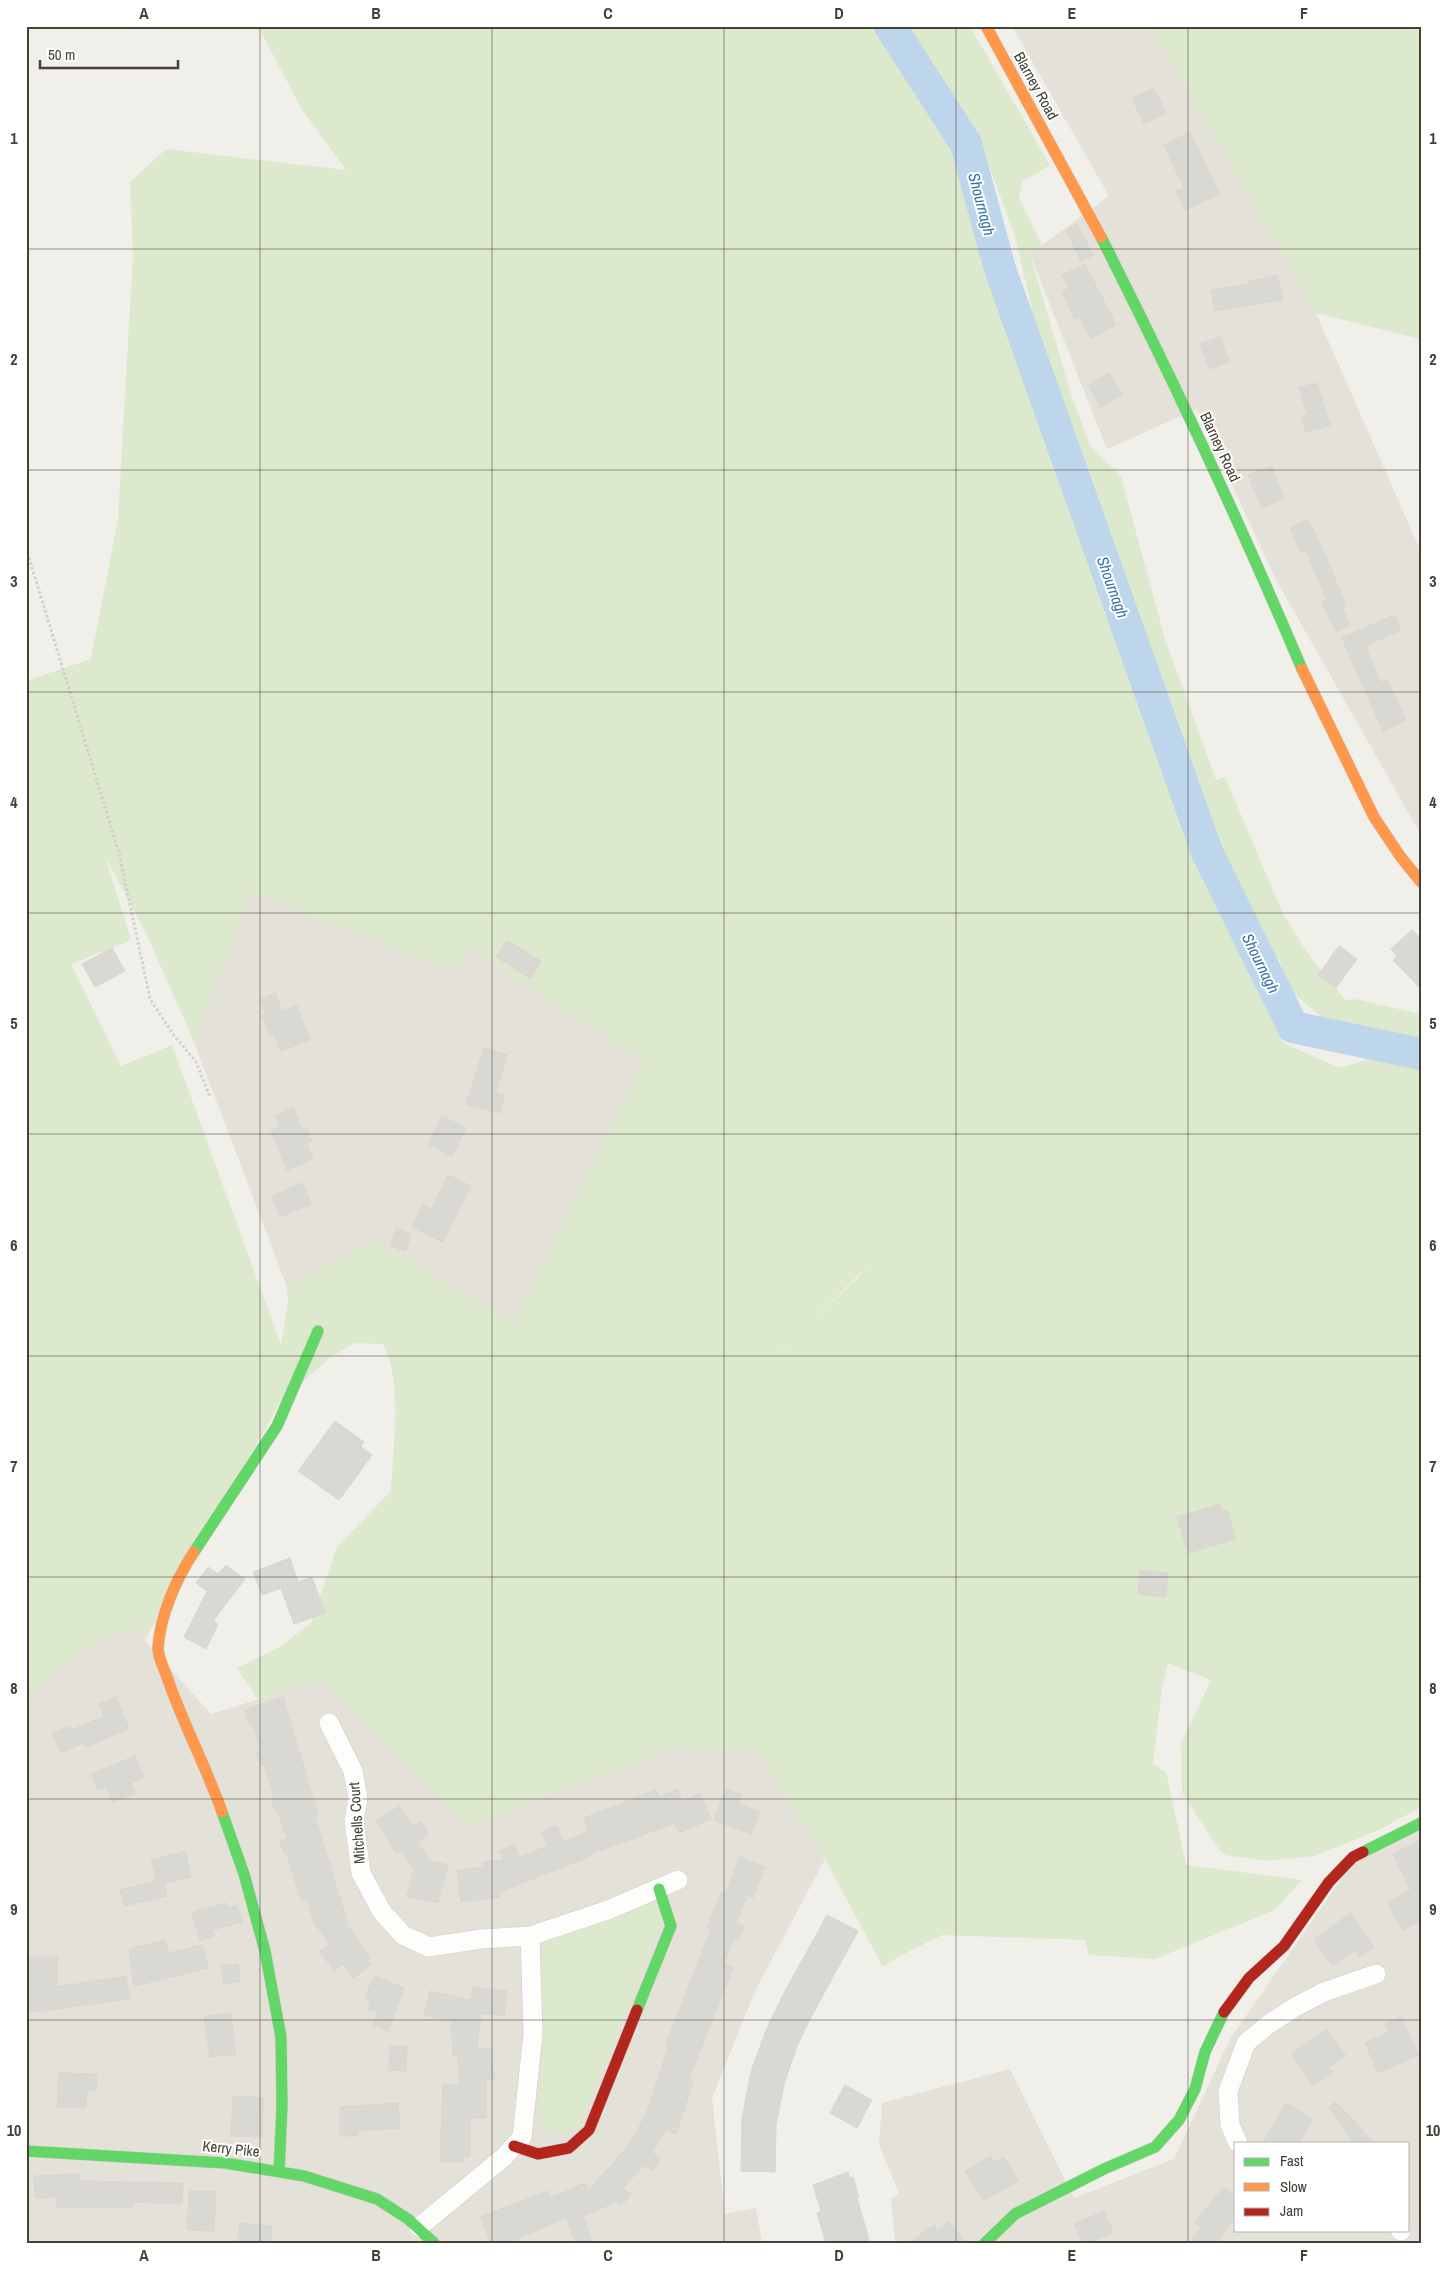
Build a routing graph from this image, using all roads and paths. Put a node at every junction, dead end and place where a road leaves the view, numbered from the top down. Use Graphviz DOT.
graph roads {
  1 [pos="986,26"];
  2 [pos="26,548"];
  3 [pos="1421,882"];
  4 [pos="210,1097"];
  5 [pos="318,1331"];
  6 [pos="329,1723"];
  7 [pos="1421,1822"];
  8 [pos="678,1880"];
  9 [pos="659,1888"];
  10 [pos="530,1936"];
  11 [pos="1376,1974"];
  12 [pos="1195,2089"];
  13 [pos="1228,2090"];
  14 [pos="1238,2142"];
  15 [pos="514,2146"];
  16 [pos="26,2151"];
  17 [pos="279,2171"];
  18 [pos="419,2227"];
  19 [pos="434,2243"];
  20 [pos="985,2243"];
  1 -- 3 [label="street, Blarney Road"];
  2 -- 4 [label="path"];
  5 -- 17 [label="street"];
  6 -- 10 [label="street, Mitchells Court"];
  7 -- 12 [label="street"];
  8 -- 9 [label="street, Mitchells Court"];
  9 -- 10 [label="street, Mitchells Court"];
  9 -- 15 [label="street"];
  10 -- 15 [label="street"];
  11 -- 13 [label="street"];
  12 -- 13 [label="street"];
  12 -- 20 [label="street"];
  13 -- 14 [label="street"];
  15 -- 18 [label="street"];
  16 -- 17 [label="street, Kerry Pike"];
  17 -- 18 [label="street, Kerry Pike"];
  18 -- 19 [label="street, Kerry Pike"];
}
